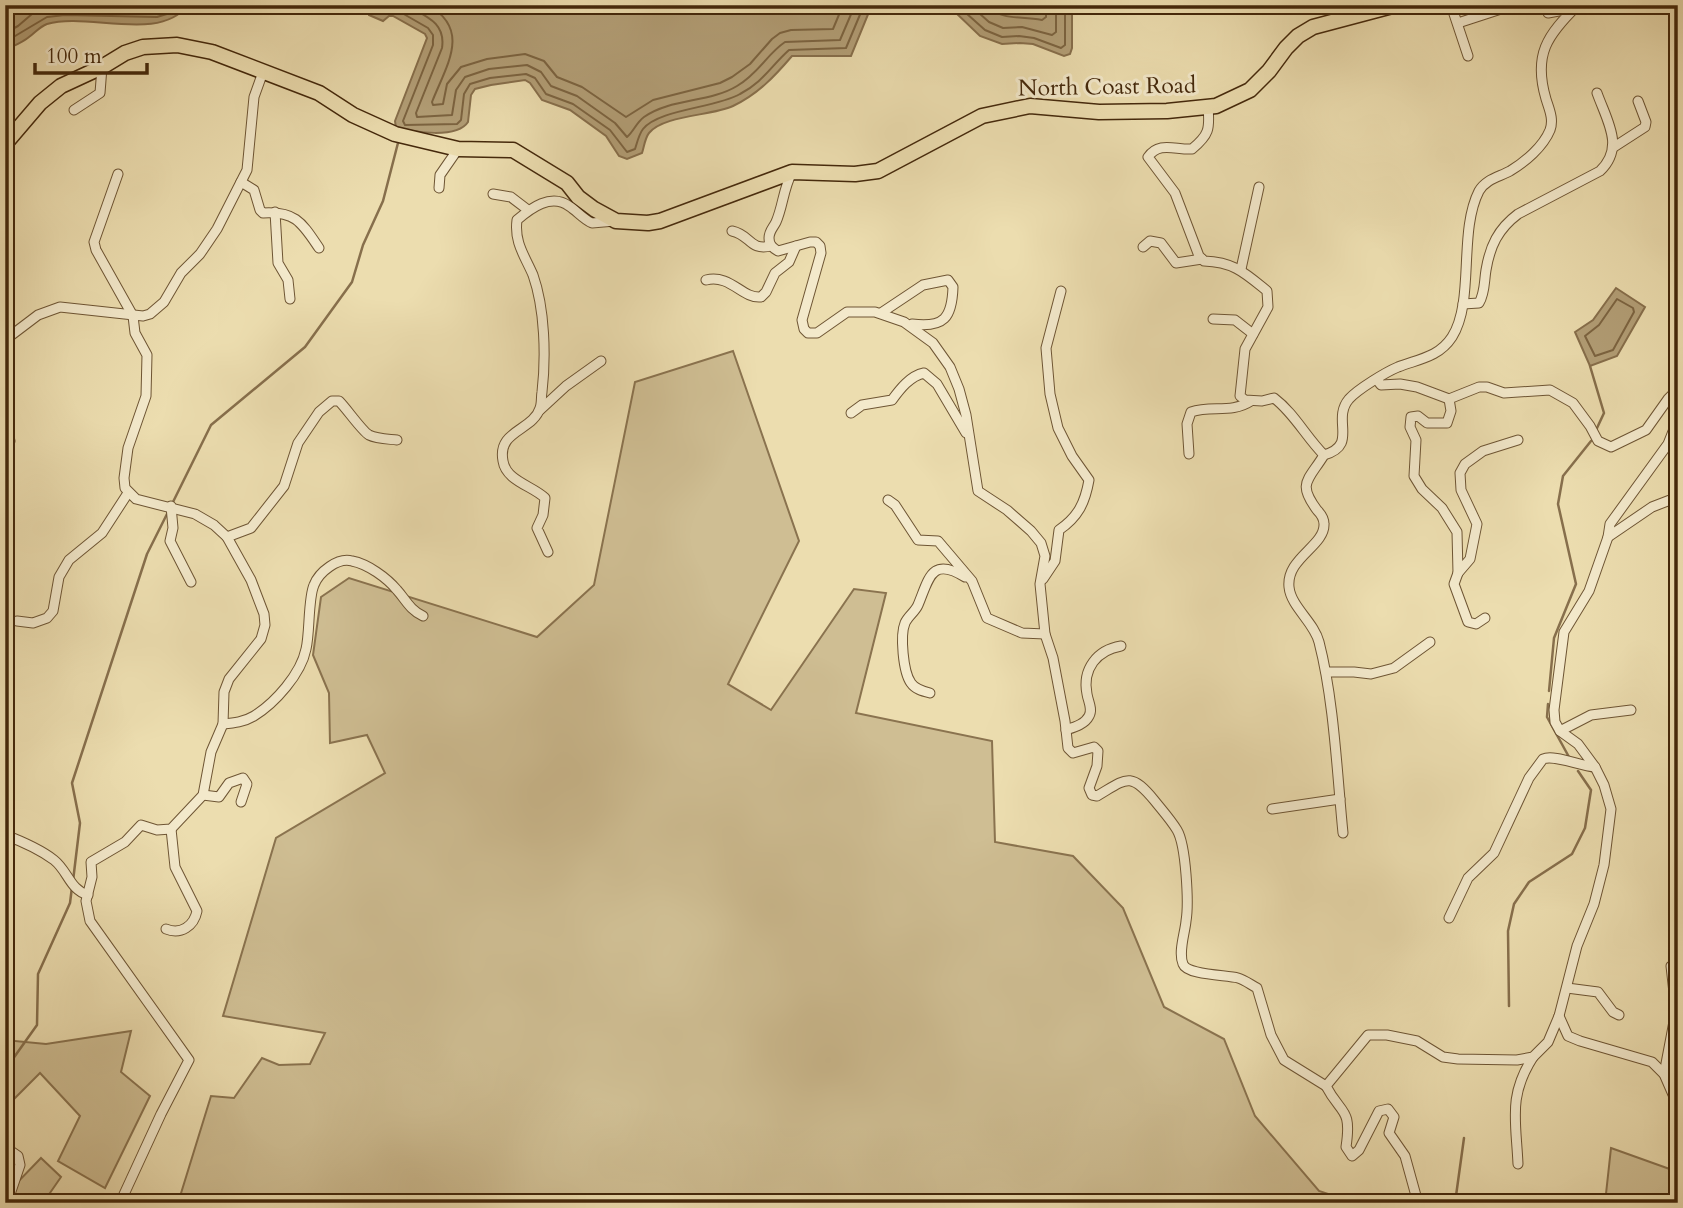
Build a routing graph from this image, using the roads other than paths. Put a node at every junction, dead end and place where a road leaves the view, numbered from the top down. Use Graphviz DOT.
graph roads {
  1 [pos="1396,5"];
  2 [pos="1451,5"];
  3 [pos="1504,5"];
  4 [pos="1577,6"];
  5 [pos="1548,13"];
  6 [pos="1458,23"];
  7 [pos="1468,56"];
  8 [pos="102,67"];
  9 [pos="263,72"];
  10 [pos="1597,93"];
  11 [pos="1638,100"];
  12 [pos="1208,107"];
  13 [pos="74,110"];
  14 [pos="5,144"];
  15 [pos="1614,147"];
  16 [pos="458,149"];
  17 [pos="792,173"];
  18 [pos="118,174"];
  19 [pos="241,182"];
  20 [pos="439,187"];
  21 [pos="1259,187"];
  22 [pos="494,194"];
  23 [pos="528,210"];
  24 [pos="275,212"];
  25 [pos="617,221"];
  26 [pos="732,231"];
  27 [pos="771,246"];
  28 [pos="796,246"];
  29 [pos="1143,247"];
  30 [pos="319,248"];
  31 [pos="1202,259"];
  32 [pos="1241,270"];
  33 [pos="706,280"];
  34 [pos="1061,291"];
  35 [pos="290,299"];
  36 [pos="1463,304"];
  37 [pos="881,313"];
  38 [pos="133,316"];
  39 [pos="1213,319"];
  40 [pos="907,324"];
  41 [pos="1253,334"];
  42 [pos="5,340"];
  43 [pos="601,361"];
  44 [pos="1377,380"];
  45 [pos="1678,389"];
  46 [pos="1449,400"];
  47 [pos="1251,401"];
  48 [pos="540,410"];
  49 [pos="851,413"];
  50 [pos="1678,419"];
  51 [pos="5,421"];
  52 [pos="969,437"];
  53 [pos="397,440"];
  54 [pos="1518,440"];
  55 [pos="5,451"];
  56 [pos="1189,454"];
  57 [pos="1324,455"];
  58 [pos="128,493"];
  59 [pos="1677,496"];
  60 [pos="887,500"];
  61 [pos="170,506"];
  62 [pos="227,537"];
  63 [pos="1608,537"];
  64 [pos="548,552"];
  65 [pos="1458,573"];
  66 [pos="972,581"];
  67 [pos="191,582"];
  68 [pos="1040,584"];
  69 [pos="423,616"];
  70 [pos="1485,618"];
  71 [pos="17,621"];
  72 [pos="1045,634"];
  73 [pos="1430,642"];
  74 [pos="1121,646"];
  75 [pos="1326,672"];
  76 [pos="930,693"];
  77 [pos="1631,710"];
  78 [pos="223,724"];
  79 [pos="1066,730"];
  80 [pos="1560,731"];
  81 [pos="1595,767"];
  82 [pos="203,795"];
  83 [pos="1340,799"];
  84 [pos="241,802"];
  85 [pos="1272,809"];
  86 [pos="171,829"];
  87 [pos="1343,833"];
  88 [pos="5,835"];
  89 [pos="88,895"];
  90 [pos="1449,918"];
  91 [pos="166,929"];
  92 [pos="5,936"];
  93 [pos="5,953"];
  94 [pos="1671,966"];
  95 [pos="1567,988"];
  96 [pos="1559,1016"];
  97 [pos="1619,1016"];
  98 [pos="1534,1057"];
  99 [pos="1664,1074"];
  100 [pos="1326,1086"];
  101 [pos="1678,1106"];
  102 [pos="5,1147"];
  103 [pos="1518,1164"];
  104 [pos="7,1203"];
  105 [pos="120,1203"];
  106 [pos="1418,1203"];
  1 -- 12 [label="main road, North Coast Road"];
  2 -- 6 [label="street"];
  3 -- 6 [label="street"];
  4 -- 5 [label="street"];
  4 -- 36 [label="street"];
  6 -- 7 [label="street"];
  8 -- 9 [label="main road, North Coast Road"];
  8 -- 13 [label="street"];
  8 -- 14 [label="main road, North Coast Road"];
  9 -- 16 [label="main road, North Coast Road"];
  9 -- 19 [label="street"];
  10 -- 15 [label="street"];
  11 -- 15 [label="street"];
  12 -- 17 [label="main road, North Coast Road"];
  12 -- 31 [label="street"];
  15 -- 36 [label="street"];
  16 -- 20 [label="street"];
  16 -- 25 [label="main road, North Coast Road"];
  17 -- 25 [label="main road, North Coast Road"];
  17 -- 27 [label="street"];
  18 -- 38 [label="street"];
  19 -- 24 [label="street"];
  19 -- 38 [label="street"];
  21 -- 32 [label="street"];
  22 -- 23 [label="street"];
  23 -- 25 [label="street"];
  23 -- 48 [label="street"];
  24 -- 30 [label="street"];
  24 -- 35 [label="street"];
  26 -- 27 [label="street"];
  27 -- 28 [label="street"];
  28 -- 33 [label="street"];
  28 -- 37 [label="street"];
  29 -- 31 [label="street"];
  31 -- 32 [label="street"];
  32 -- 41 [label="street"];
  34 -- 68 [label="street"];
  36 -- 44 [label="street"];
  37 -- 40 [label="street"];
  37 -- 40 [label="street"];
  38 -- 42 [label="street"];
  38 -- 58 [label="street"];
  39 -- 41 [label="street"];
  40 -- 52 [label="street"];
  41 -- 47 [label="street"];
  43 -- 48 [label="street"];
  44 -- 46 [label="street"];
  44 -- 57 [label="street"];
  45 -- 46 [label="street"];
  46 -- 65 [label="street"];
  47 -- 56 [label="street"];
  47 -- 57 [label="street"];
  48 -- 64 [label="street"];
  49 -- 52 [label="street"];
  50 -- 63 [label="street"];
  51 -- 55 [label="street"];
  52 -- 68 [label="street"];
  53 -- 62 [label="street"];
  54 -- 65 [label="street"];
  57 -- 75 [label="street"];
  58 -- 61 [label="street"];
  58 -- 71 [label="street"];
  59 -- 63 [label="street"];
  60 -- 66 [label="street"];
  61 -- 62 [label="street"];
  61 -- 67 [label="street"];
  62 -- 78 [label="street"];
  63 -- 80 [label="street"];
  65 -- 70 [label="street"];
  66 -- 72 [label="street"];
  66 -- 76 [label="street"];
  68 -- 72 [label="street"];
  69 -- 78 [label="street"];
  72 -- 79 [label="street"];
  73 -- 75 [label="street"];
  74 -- 79 [label="street"];
  75 -- 83 [label="street"];
  77 -- 80 [label="street"];
  78 -- 82 [label="street"];
  79 -- 100 [label="street"];
  80 -- 81 [label="street"];
  81 -- 90 [label="street"];
  81 -- 95 [label="street"];
  82 -- 84 [label="street"];
  82 -- 86 [label="street"];
  83 -- 85 [label="street"];
  83 -- 87 [label="street"];
  86 -- 89 [label="street"];
  86 -- 91 [label="street"];
  88 -- 89 [label="street"];
  89 -- 105 [label="street"];
  92 -- 93 [label="street"];
  94 -- 99 [label="street"];
  95 -- 96 [label="street"];
  95 -- 97 [label="street"];
  96 -- 98 [label="street"];
  96 -- 99 [label="street"];
  98 -- 100 [label="street"];
  98 -- 103 [label="street"];
  99 -- 101 [label="street"];
  100 -- 106 [label="street"];
  102 -- 104 [label="street"];
}
